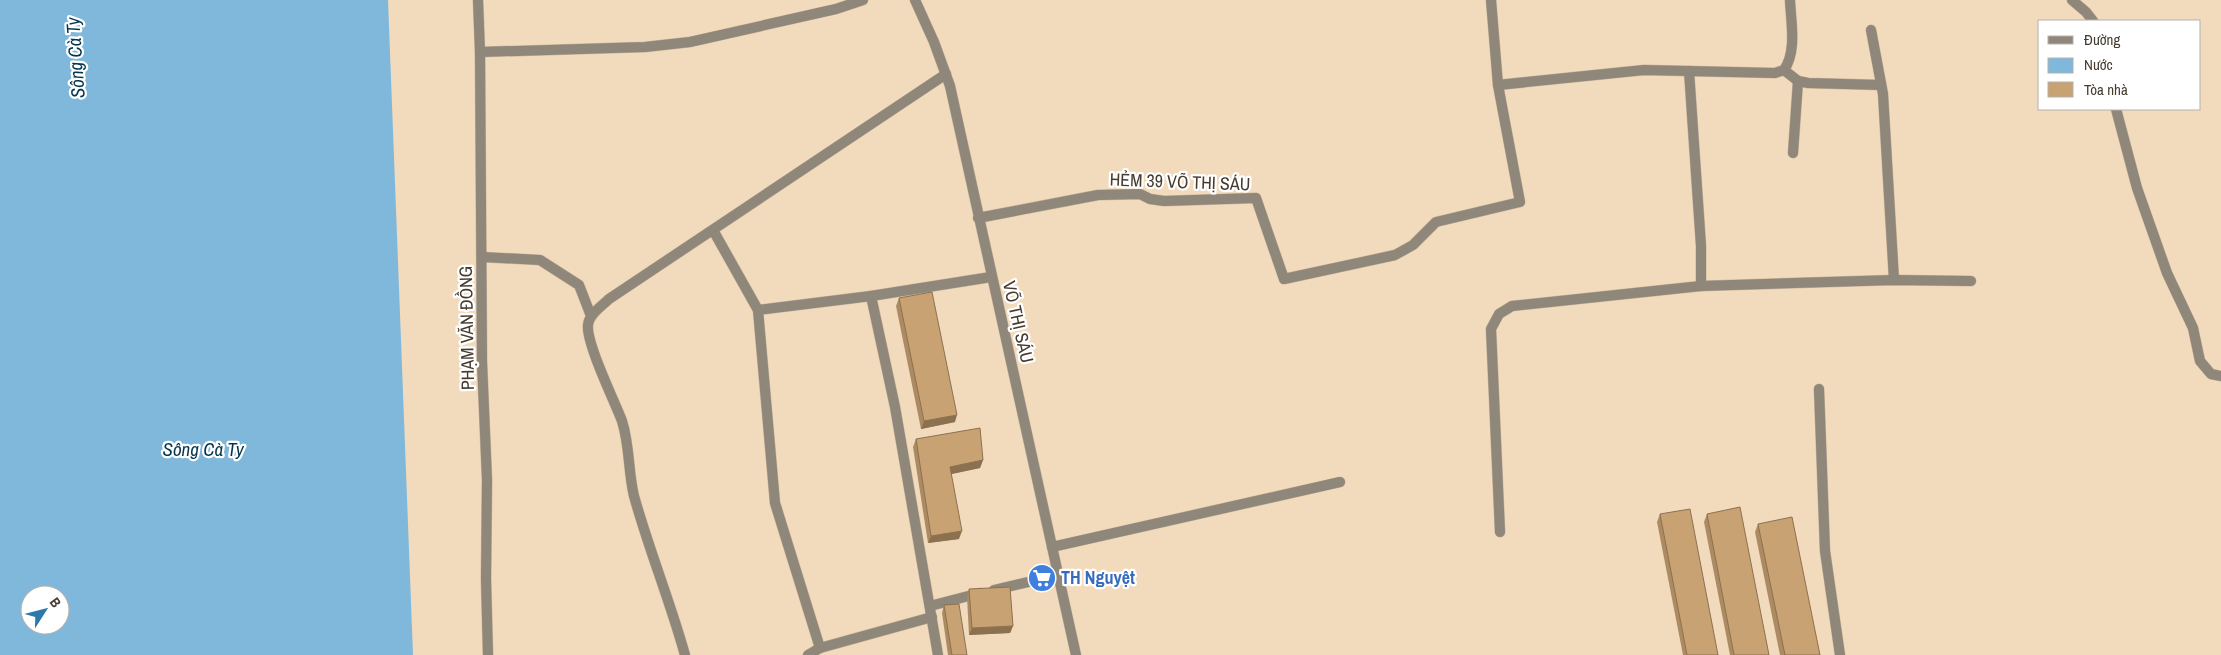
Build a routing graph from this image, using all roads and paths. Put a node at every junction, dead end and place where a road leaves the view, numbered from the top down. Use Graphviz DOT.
graph roads {
  1 [pos="478,0"];
  2 [pos="863,0"];
  3 [pos="1491,0"];
  4 [pos="1790,0"];
  5 [pos="2072,0"];
  6 [pos="917,1"];
  7 [pos="2092,20"];
  8 [pos="1871,30"];
  9 [pos="480,52"];
  10 [pos="1784,70"];
  11 [pos="1689,71"];
  12 [pos="946,74"];
  13 [pos="1798,81"];
  14 [pos="1498,85"];
  15 [pos="1881,85"];
  16 [pos="2116,110"];
  17 [pos="1793,153"];
  18 [pos="978,218"];
  19 [pos="713,230"];
  20 [pos="482,257"];
  21 [pos="991,277"];
  22 [pos="1894,280"];
  23 [pos="1971,281"];
  24 [pos="1701,286"];
  25 [pos="871,296"];
  26 [pos="758,310"];
  27 [pos="590,316"];
  28 [pos="2221,376"];
  29 [pos="1819,388"];
  30 [pos="1340,482"];
  31 [pos="1500,532"];
  32 [pos="1052,547"];
  33 [pos="1058,574"];
  34 [pos="930,606"];
  35 [pos="932,616"];
  36 [pos="820,648"];
  37 [pos="488,655"];
  38 [pos="685,655"];
  39 [pos="808,655"];
  40 [pos="938,655"];
  41 [pos="1076,655"];
  42 [pos="1840,655"];
  1 -- 9 [label="street, PHẠM VĂN ĐỒNG"];
  2 -- 9 [label="street"];
  3 -- 14 [label="street"];
  4 -- 10 [label="street"];
  5 -- 7 [label="street"];
  6 -- 12 [label="street, VÕ THỊ SÁU"];
  8 -- 15 [label="street"];
  9 -- 20 [label="street, PHẠM VĂN ĐỒNG"];
  10 -- 11 [label="street"];
  10 -- 13 [label="street"];
  11 -- 14 [label="street"];
  11 -- 24 [label="street"];
  12 -- 18 [label="street, VÕ THỊ SÁU"];
  12 -- 19 [label="street"];
  13 -- 15 [label="street"];
  13 -- 17 [label="street"];
  14 -- 18 [label="street, HẺM 39 VÕ THỊ SÁU"];
  15 -- 22 [label="street"];
  16 -- 28 [label="street"];
  18 -- 21 [label="street, VÕ THỊ SÁU"];
  19 -- 26 [label="street"];
  19 -- 27 [label="street"];
  20 -- 27 [label="street"];
  20 -- 37 [label="street, PHẠM VĂN ĐỒNG"];
  21 -- 25 [label="street"];
  21 -- 32 [label="street, VÕ THỊ SÁU"];
  22 -- 23 [label="street"];
  22 -- 24 [label="street"];
  24 -- 31 [label="street"];
  25 -- 26 [label="street"];
  25 -- 34 [label="street"];
  26 -- 36 [label="street"];
  27 -- 38 [label="street"];
  29 -- 42 [label="street"];
  30 -- 32 [label="street"];
  32 -- 33 [label="street, VÕ THỊ SÁU"];
  33 -- 34 [label="street"];
  33 -- 41 [label="street, VÕ THỊ SÁU"];
  34 -- 35 [label="street"];
  35 -- 36 [label="street"];
  35 -- 40 [label="street"];
  36 -- 39 [label="street"];
}
